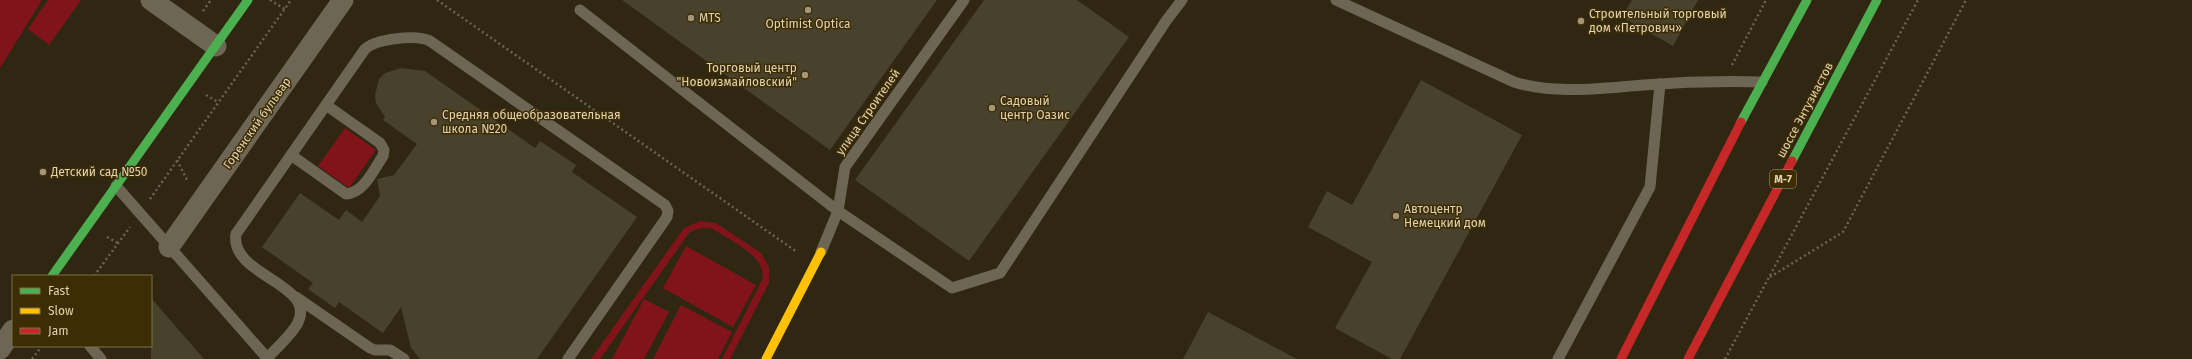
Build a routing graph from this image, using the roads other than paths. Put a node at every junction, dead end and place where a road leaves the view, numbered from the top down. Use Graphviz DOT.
graph roads {
  1 [pos="151,0"];
  2 [pos="248,0"];
  3 [pos="343,0"];
  4 [pos="964,0"];
  5 [pos="1182,0"];
  6 [pos="1336,0"];
  7 [pos="1807,0"];
  8 [pos="1877,0"];
  9 [pos="580,10"];
  10 [pos="216,46"];
  11 [pos="1762,82"];
  12 [pos="1660,84"];
  13 [pos="326,105"];
  14 [pos="291,155"];
  15 [pos="116,186"];
  16 [pos="838,211"];
  17 [pos="169,247"];
  18 [pos="821,252"];
  19 [pos="53,275"];
  20 [pos="296,297"];
  21 [pos="12,331"];
  22 [pos="91,347"];
  23 [pos="0,349"];
  24 [pos="267,358"];
  25 [pos="101,359"];
  26 [pos="404,359"];
  27 [pos="568,359"];
  28 [pos="766,359"];
  29 [pos="1558,359"];
  30 [pos="1621,359"];
  31 [pos="1688,359"];
  1 -- 10 [label="street"];
  2 -- 10 [label="main road"];
  3 -- 17 [label="street, Горенский бульвар"];
  4 -- 16 [label="lane, улица Строителей"];
  5 -- 16 [label="lane"];
  6 -- 12 [label="lane"];
  7 -- 11 [label="main road"];
  8 -- 31 [label="main road, шоссе Энтузиастов / М-7"];
  9 -- 16 [label="lane"];
  10 -- 15 [label="main road"];
  11 -- 12 [label="lane"];
  11 -- 30 [label="main road"];
  12 -- 29 [label="lane"];
  13 -- 14 [label="lane"];
  13 -- 14 [label="lane"];
  13 -- 27 [label="lane"];
  14 -- 20 [label="lane"];
  15 -- 17 [label="lane"];
  15 -- 19 [label="main road"];
  16 -- 18 [label="lane, улица Строителей"];
  17 -- 24 [label="lane"];
  18 -- 28 [label="main road, улица Строителей"];
  20 -- 24 [label="lane"];
  20 -- 26 [label="lane"];
  21 -- 23 [label="street"];
  22 -- 25 [label="lane"];
}
